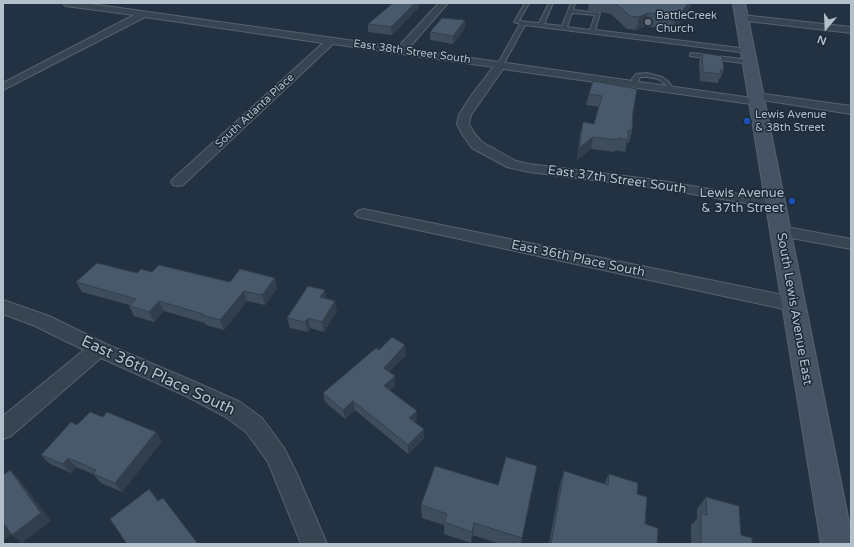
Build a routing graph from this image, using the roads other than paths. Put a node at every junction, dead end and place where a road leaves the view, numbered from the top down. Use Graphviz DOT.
graph roads {
  1 [pos="66,3"];
  2 [pos="444,3"];
  3 [pos="528,3"];
  4 [pos="551,3"];
  5 [pos="573,3"];
  6 [pos="739,3"];
  7 [pos="570,11"];
  8 [pos="144,14"];
  9 [pos="742,18"];
  10 [pos="523,23"];
  11 [pos="541,25"];
  12 [pos="564,28"];
  13 [pos="851,30"];
  14 [pos="592,31"];
  15 [pos="331,40"];
  16 [pos="401,50"];
  17 [pos="692,55"];
  18 [pos="749,56"];
  19 [pos="500,65"];
  20 [pos="3,87"];
  21 [pos="757,99"];
  22 [pos="851,110"];
  23 [pos="178,182"];
  24 [pos="776,204"];
  25 [pos="363,214"];
  26 [pos="781,231"];
  27 [pos="851,244"];
  28 [pos="793,304"];
  29 [pos="3,307"];
  30 [pos="99,349"];
  31 [pos="3,429"];
  32 [pos="314,544"];
  33 [pos="837,544"];
  1 -- 8 [label="street, East 38th Street South"];
  2 -- 16 [label="street"];
  3 -- 10 [label="lane"];
  4 -- 11 [label="lane"];
  5 -- 7 [label="lane"];
  6 -- 9 [label="main road, South Lewis Avenue East"];
  7 -- 12 [label="lane"];
  7 -- 14 [label="lane"];
  8 -- 15 [label="street, East 38th Street South"];
  8 -- 20 [label="street"];
  9 -- 13 [label="street"];
  9 -- 18 [label="main road, South Lewis Avenue East"];
  10 -- 11 [label="lane"];
  10 -- 19 [label="lane"];
  11 -- 12 [label="lane"];
  12 -- 14 [label="lane"];
  14 -- 18 [label="lane"];
  15 -- 16 [label="street, East 38th Street South"];
  15 -- 23 [label="street, South Atlanta Place"];
  16 -- 19 [label="street, East 38th Street South"];
  17 -- 18 [label="lane"];
  18 -- 21 [label="main road, South Lewis Avenue East"];
  19 -- 21 [label="street, East 38th Street South"];
  19 -- 24 [label="street, East 37th Street South"];
  21 -- 22 [label="street, East 38th Street South"];
  21 -- 24 [label="main road, South Lewis Avenue East"];
  24 -- 26 [label="main road, South Lewis Avenue East"];
  25 -- 28 [label="street, East 36th Place South"];
  26 -- 27 [label="street"];
  26 -- 28 [label="main road, South Lewis Avenue East"];
  28 -- 33 [label="main road, South Lewis Avenue East"];
  29 -- 30 [label="street, East 36th Place South"];
  30 -- 31 [label="street"];
  30 -- 32 [label="street, East 36th Place South"];
}
